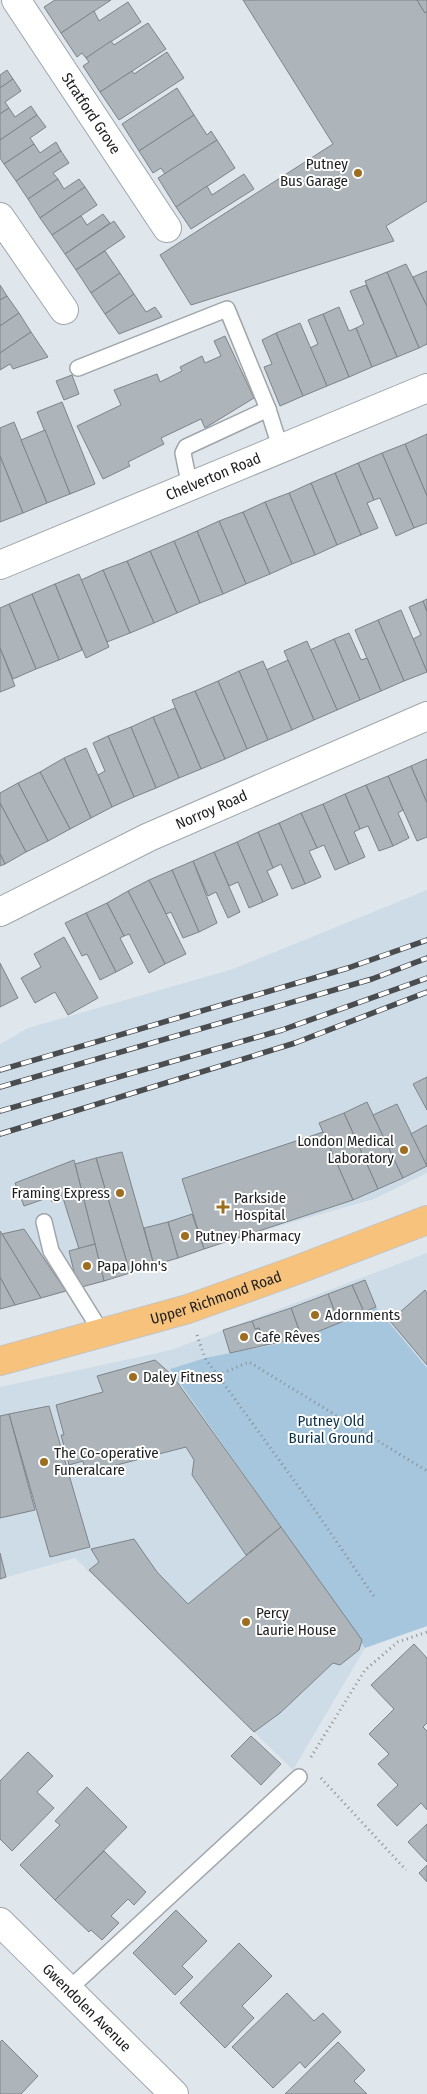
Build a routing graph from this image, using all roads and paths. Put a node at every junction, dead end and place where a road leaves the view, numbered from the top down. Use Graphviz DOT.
graph roads {
  1 [pos="16,0"];
  2 [pos="0,216"];
  3 [pos="167,228"];
  4 [pos="64,310"];
  5 [pos="78,368"];
  6 [pos="427,388"];
  7 [pos="268,409"];
  8 [pos="281,450"];
  9 [pos="190,487"];
  10 [pos="0,565"];
  11 [pos="427,716"];
  12 [pos="0,912"];
  13 [pos="427,1220"];
  14 [pos="44,1222"];
  15 [pos="188,1309"];
  16 [pos="102,1333"];
  17 [pos="0,1361"];
  18 [pos="218,1375"];
  19 [pos="427,1471"];
  20 [pos="375,1598"];
  21 [pos="427,1632"];
  22 [pos="307,1763"];
  23 [pos="298,1777"];
  24 [pos="406,1870"];
  25 [pos="0,1922"];
  26 [pos="69,1989"];
  27 [pos="174,2094"];
  1 -- 3 [label="street, Stratford Grove"];
  2 -- 4 [label="street"];
  5 -- 7 [label="lane"];
  6 -- 8 [label="street, Chelverton Road"];
  7 -- 8 [label="lane"];
  7 -- 9 [label="lane"];
  8 -- 9 [label="street, Chelverton Road"];
  9 -- 10 [label="street, Chelverton Road"];
  11 -- 12 [label="street, Norroy Road"];
  13 -- 15 [label="highway, Upper Richmond Road"];
  14 -- 16 [label="lane"];
  15 -- 16 [label="highway, Upper Richmond Road"];
  15 -- 18 [label="path"];
  16 -- 17 [label="highway, Upper Richmond Road"];
  18 -- 19 [label="path"];
  18 -- 20 [label="path"];
  21 -- 22 [label="path"];
  22 -- 23 [label="path"];
  22 -- 24 [label="path"];
  23 -- 26 [label="lane"];
  25 -- 26 [label="street, Gwendolen Avenue"];
  26 -- 27 [label="street, Gwendolen Avenue"];
}
